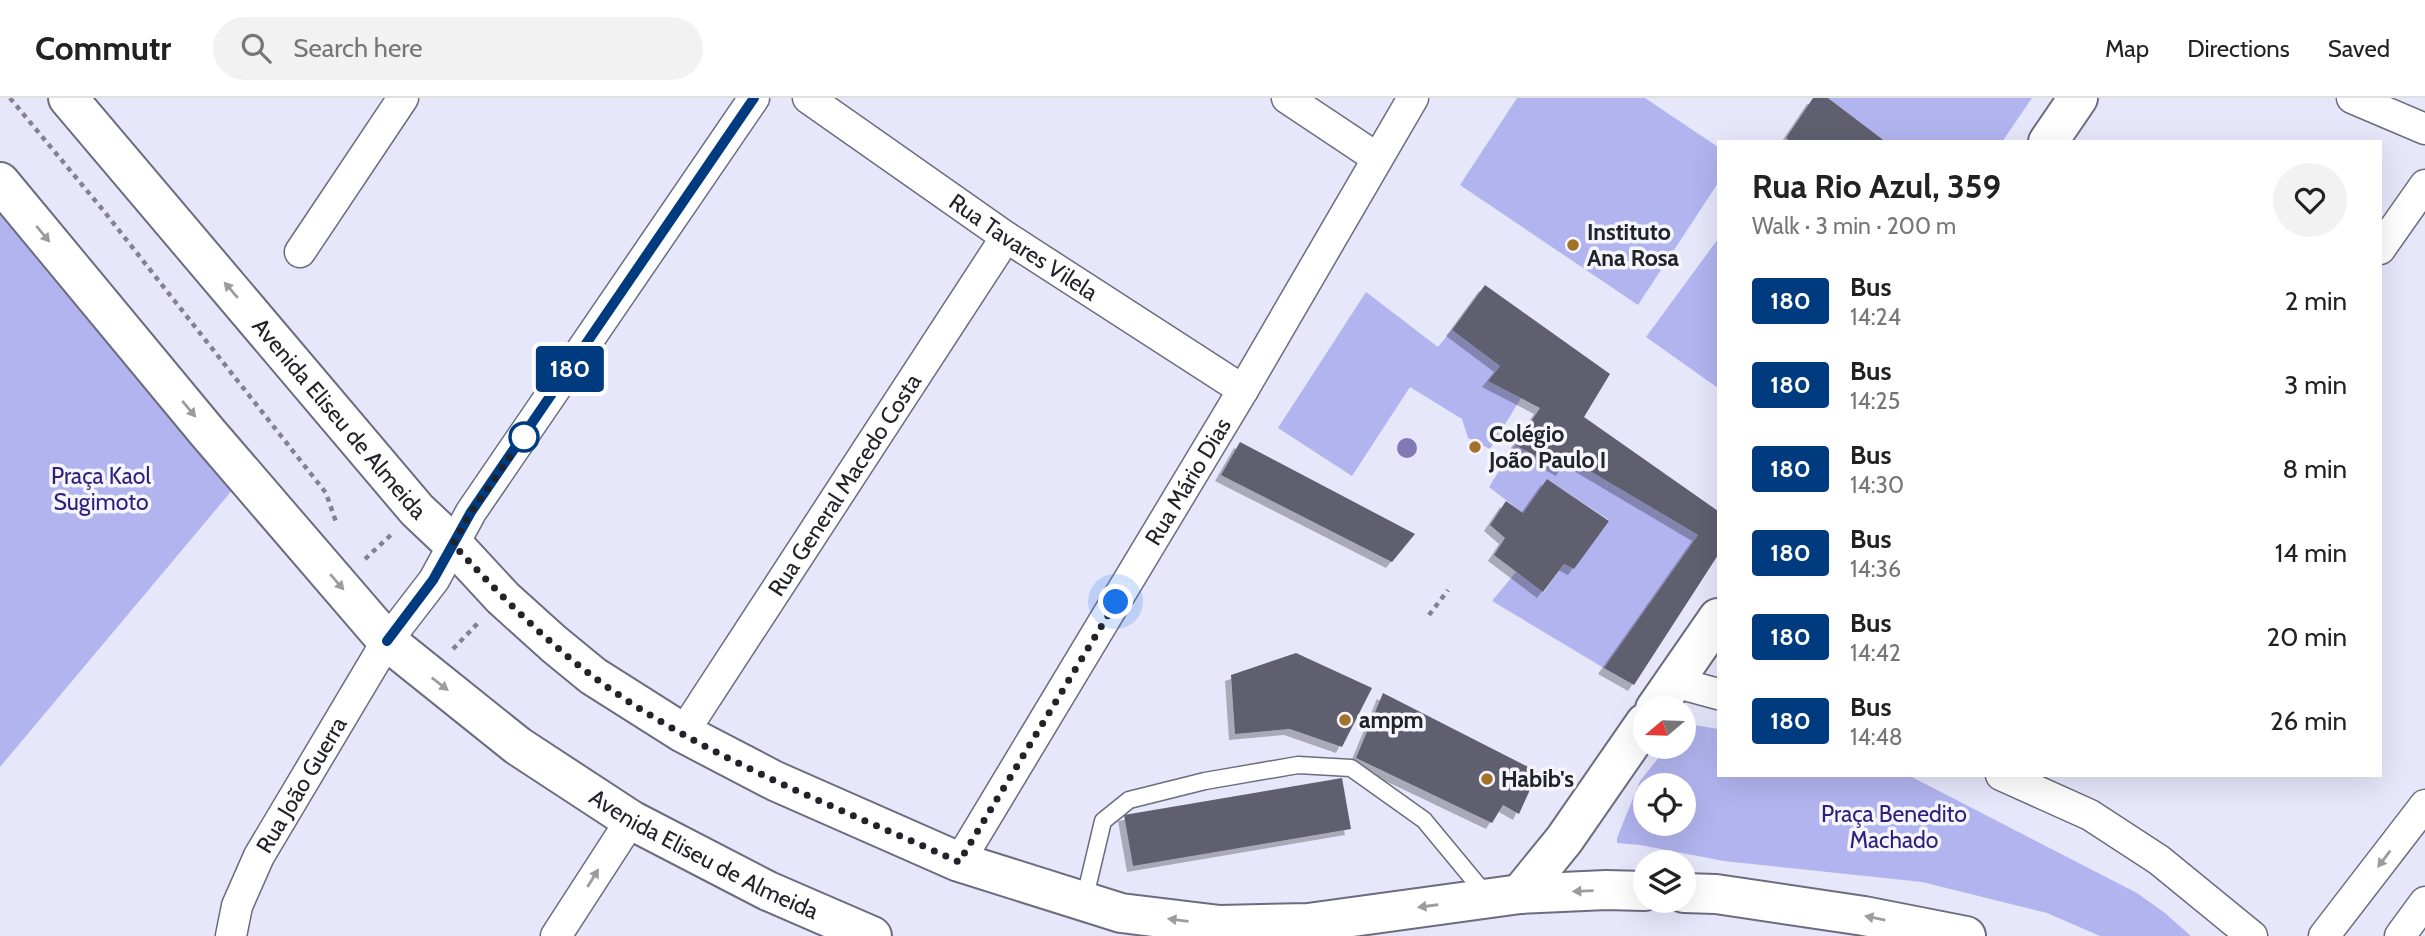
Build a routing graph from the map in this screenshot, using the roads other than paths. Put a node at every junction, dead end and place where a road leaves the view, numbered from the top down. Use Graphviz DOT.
graph roads {
  1 [pos="68,98"];
  2 [pos="402,98"];
  3 [pos="754,98"];
  4 [pos="808,98"];
  5 [pos="1287,98"];
  6 [pos="1413,98"];
  7 [pos="2078,98"];
  8 [pos="2352,98"];
  9 [pos="2425,129"];
  10 [pos="2049,140"];
  11 [pos="1377,158"];
  12 [pos="0,181"];
  13 [pos="2425,185"];
  14 [pos="1006,237"];
  15 [pos="2382,246"];
  16 [pos="300,252"];
  17 [pos="1243,390"];
  18 [pos="453,544"];
  19 [pos="1717,619"];
  20 [pos="387,641"];
  21 [pos="1717,694"];
  22 [pos="1665,696"];
  23 [pos="683,733"];
  24 [pos="1633,740"];
  25 [pos="2009,777"];
  26 [pos="2425,804"];
  27 [pos="631,820"];
  28 [pos="959,862"];
  29 [pos="1633,891"];
  30 [pos="1696,893"];
  31 [pos="1504,896"];
  32 [pos="1084,901"];
  33 [pos="2425,902"];
  34 [pos="230,936"];
  35 [pos="556,936"];
  36 [pos="872,936"];
  37 [pos="1966,936"];
  38 [pos="2252,936"];
  39 [pos="2324,936"];
  40 [pos="2400,936"];
  18 -- 1 [label="main road, Avenida Eliseu de Almeida, one-way"];
  2 -- 16 [label="street"];
  3 -- 18 [label="street, Rua João Guerra"];
  4 -- 14 [label="street, Rua Tavares Vilela"];
  5 -- 11 [label="street"];
  6 -- 11 [label="street, Rua Mário Dias"];
  7 -- 10 [label="main road"];
  8 -- 9 [label="street"];
  11 -- 17 [label="street, Rua Mário Dias"];
  12 -- 20 [label="main road, Avenida Eliseu de Almeida, one-way"];
  13 -- 15 [label="street"];
  14 -- 17 [label="street, Rua Tavares Vilela"];
  14 -- 23 [label="street, Rua General Macedo Costa"];
  17 -- 28 [label="street, Rua Mário Dias"];
  18 -- 20 [label="street, Rua João Guerra"];
  18 -- 23 [label="main road, Avenida Eliseu de Almeida"];
  19 -- 22 [label="main road"];
  20 -- 27 [label="main road, Avenida Eliseu de Almeida, one-way"];
  20 -- 34 [label="street, Rua João Guerra"];
  21 -- 22 [label="street"];
  23 -- 28 [label="main road, Avenida Eliseu de Almeida"];
  24 -- 31 [label="main road"];
  25 -- 38 [label="street"];
  26 -- 39 [label="street, one-way"];
  35 -- 27 [label="street, one-way"];
  27 -- 36 [label="main road, Avenida Eliseu de Almeida"];
  28 -- 32 [label="main road, Avenida Eliseu de Almeida"];
  29 -- 31 [label="main road, Avenida Eliseu de Almeida, one-way"];
  37 -- 30 [label="main road, one-way"];
  31 -- 32 [label="main road, Avenida Eliseu de Almeida, one-way"];
  31 -- 32 [label="lane"];
  33 -- 40 [label="street"];
}
